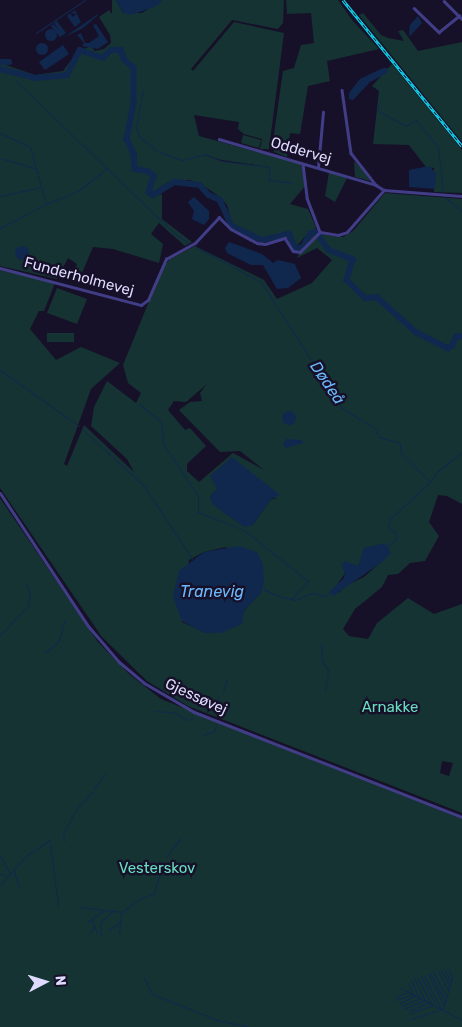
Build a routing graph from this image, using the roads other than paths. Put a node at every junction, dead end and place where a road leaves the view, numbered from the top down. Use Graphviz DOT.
graph roads {
  1 [pos="444,1"];
  2 [pos="414,8"];
  3 [pos="460,18"];
  4 [pos="342,90"];
  5 [pos="323,112"];
  6 [pos="219,139"];
  7 [pos="303,163"];
  8 [pos="318,167"];
  9 [pos="376,185"];
  10 [pos="384,190"];
  11 [pos="462,196"];
  12 [pos="320,232"];
  13 [pos="0,268"];
  14 [pos="0,493"];
  15 [pos="462,817"];
  1 -- 3 [label="street"];
  2 -- 3 [label="street"];
  4 -- 9 [label="street"];
  5 -- 8 [label="street"];
  6 -- 7 [label="street, Oddervej"];
  7 -- 8 [label="street, Oddervej"];
  7 -- 12 [label="street"];
  8 -- 9 [label="street, Oddervej"];
  9 -- 10 [label="street"];
  10 -- 11 [label="street"];
  10 -- 12 [label="street"];
  12 -- 13 [label="street, Funderholmevej"];
  14 -- 15 [label="street, Gjessøvej"];
}
